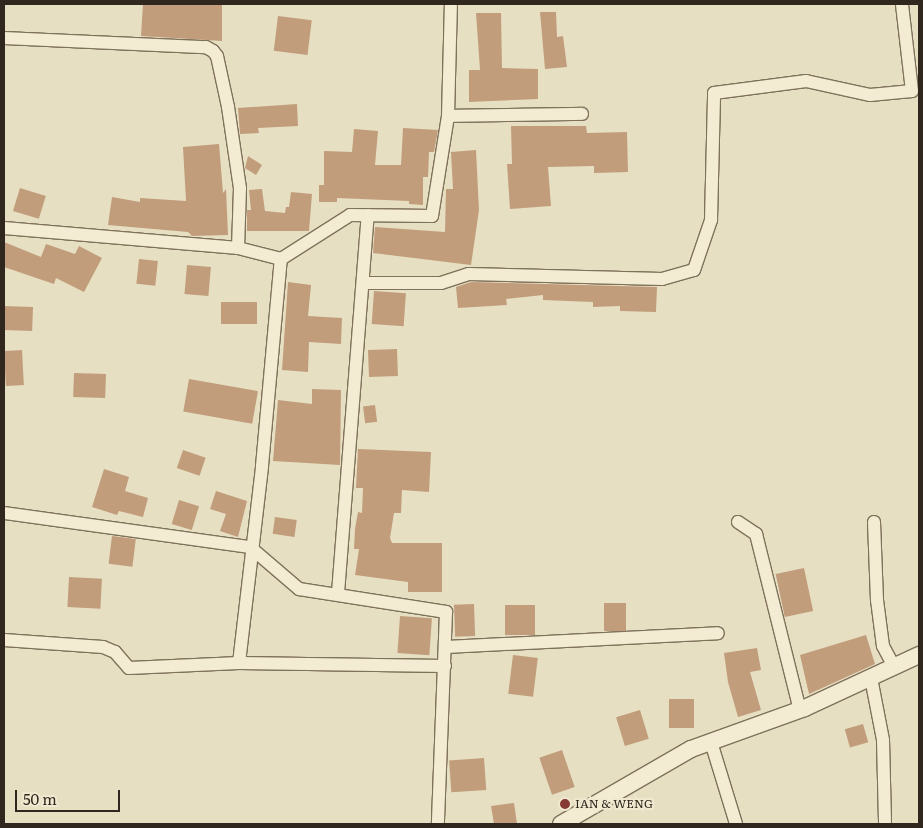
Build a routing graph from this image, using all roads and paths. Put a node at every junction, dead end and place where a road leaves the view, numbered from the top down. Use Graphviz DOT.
graph roads {
  1 [pos="451,4"];
  2 [pos="902,4"];
  3 [pos="4,38"];
  4 [pos="582,114"];
  5 [pos="448,116"];
  6 [pos="368,215"];
  7 [pos="4,228"];
  8 [pos="238,248"];
  9 [pos="281,259"];
  10 [pos="364,283"];
  11 [pos="4,513"];
  12 [pos="738,522"];
  13 [pos="874,522"];
  14 [pos="250,547"];
  15 [pos="338,593"];
  16 [pos="718,633"];
  17 [pos="4,640"];
  18 [pos="446,647"];
  19 [pos="919,655"];
  20 [pos="239,663"];
  21 [pos="445,666"];
  22 [pos="894,667"];
  23 [pos="871,678"];
  24 [pos="800,710"];
  25 [pos="711,742"];
  26 [pos="438,824"];
  27 [pos="561,824"];
  28 [pos="736,824"];
  29 [pos="885,824"];
  1 -- 5 [label="street"];
  2 -- 10 [label="street"];
  3 -- 8 [label="street"];
  4 -- 5 [label="street"];
  5 -- 6 [label="street"];
  6 -- 9 [label="street"];
  6 -- 10 [label="street"];
  7 -- 8 [label="street"];
  8 -- 9 [label="street"];
  9 -- 14 [label="street"];
  10 -- 15 [label="street"];
  11 -- 14 [label="street"];
  12 -- 24 [label="street"];
  13 -- 22 [label="street"];
  14 -- 15 [label="street"];
  14 -- 20 [label="street"];
  15 -- 18 [label="street"];
  16 -- 18 [label="street"];
  17 -- 20 [label="street"];
  18 -- 21 [label="street"];
  19 -- 22 [label="street"];
  20 -- 21 [label="street"];
  21 -- 26 [label="street"];
  22 -- 23 [label="street"];
  23 -- 24 [label="street"];
  23 -- 29 [label="street"];
  24 -- 25 [label="street"];
  25 -- 27 [label="street"];
  25 -- 28 [label="street"];
}
